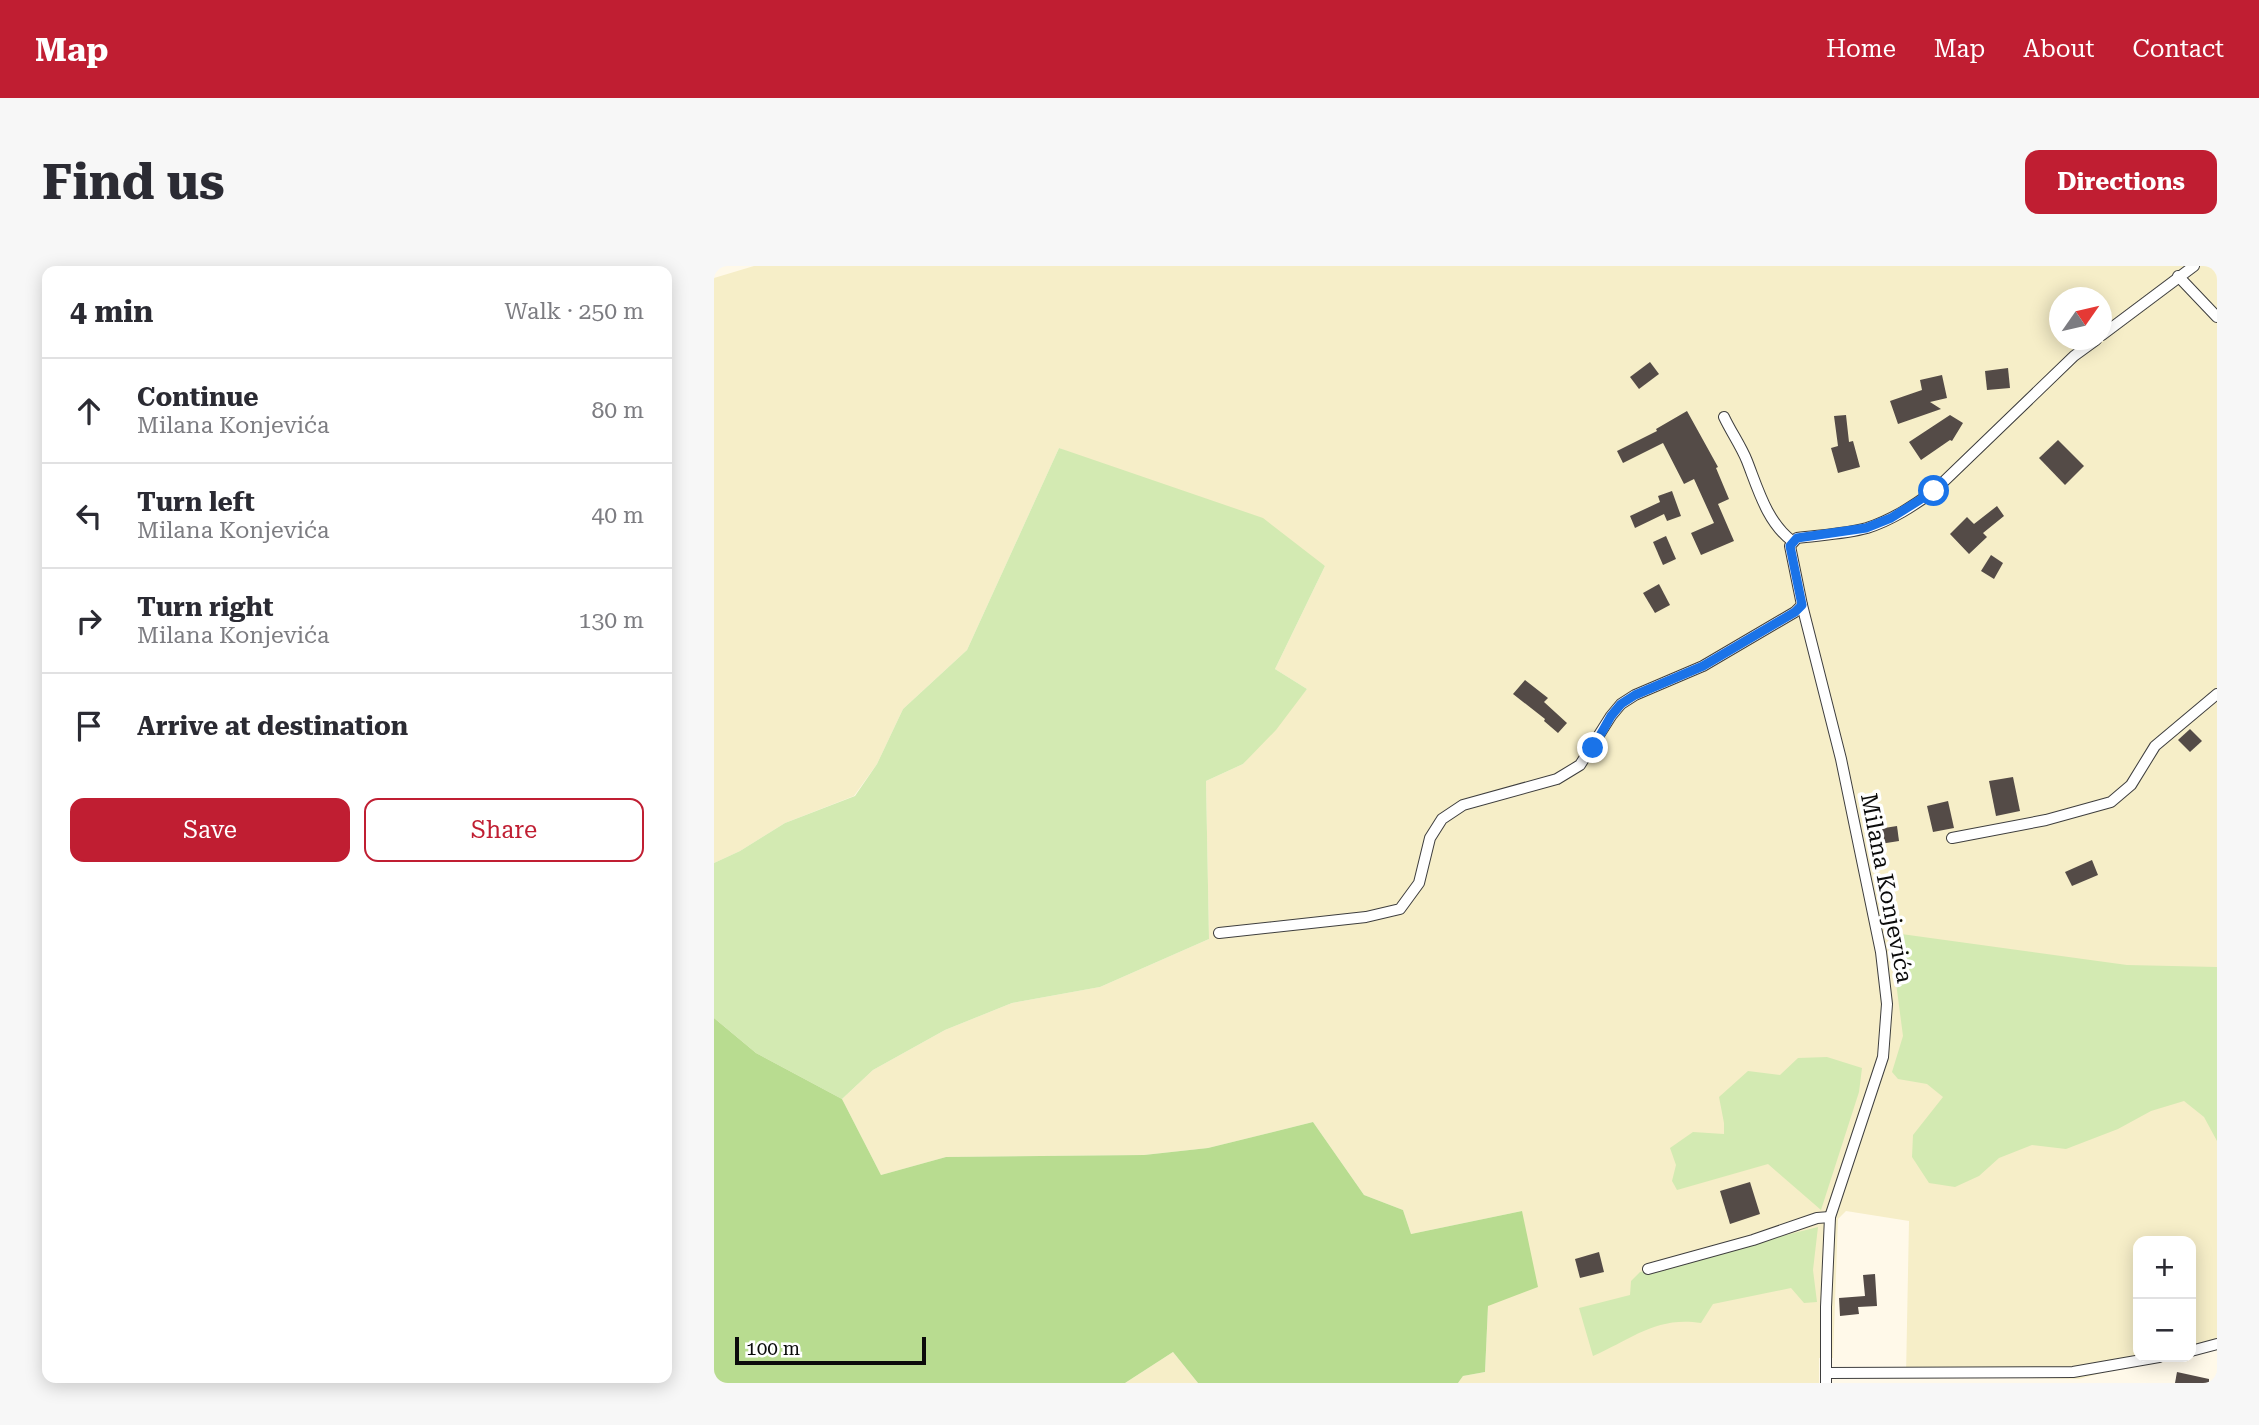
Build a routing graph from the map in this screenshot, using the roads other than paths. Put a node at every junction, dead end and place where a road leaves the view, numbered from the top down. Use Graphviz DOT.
graph roads {
  1 [pos="2194,266"];
  2 [pos="2178,276"];
  3 [pos="2217,317"];
  4 [pos="2112,327"];
  5 [pos="2082,350"];
  6 [pos="1724,417"];
  7 [pos="1793,541"];
  8 [pos="1802,605"];
  9 [pos="2217,694"];
  10 [pos="1952,838"];
  11 [pos="1219,933"];
  12 [pos="1830,1217"];
  13 [pos="1648,1269"];
  14 [pos="2217,1343"];
  15 [pos="2196,1349"];
  16 [pos="2133,1361"];
  17 [pos="1826,1378"];
  1 -- 2 [label="street"];
  2 -- 3 [label="street"];
  2 -- 4 [label="street"];
  5 -- 7 [label="street"];
  6 -- 7 [label="street"];
  7 -- 8 [label="street, Milana Konjevića"];
  8 -- 11 [label="street"];
  8 -- 12 [label="street, Milana Konjevića"];
  9 -- 10 [label="street"];
  12 -- 13 [label="street"];
  12 -- 17 [label="street, Milana Konjevića"];
  14 -- 15 [label="street"];
  16 -- 17 [label="street, Milana Konjevića"];
}
